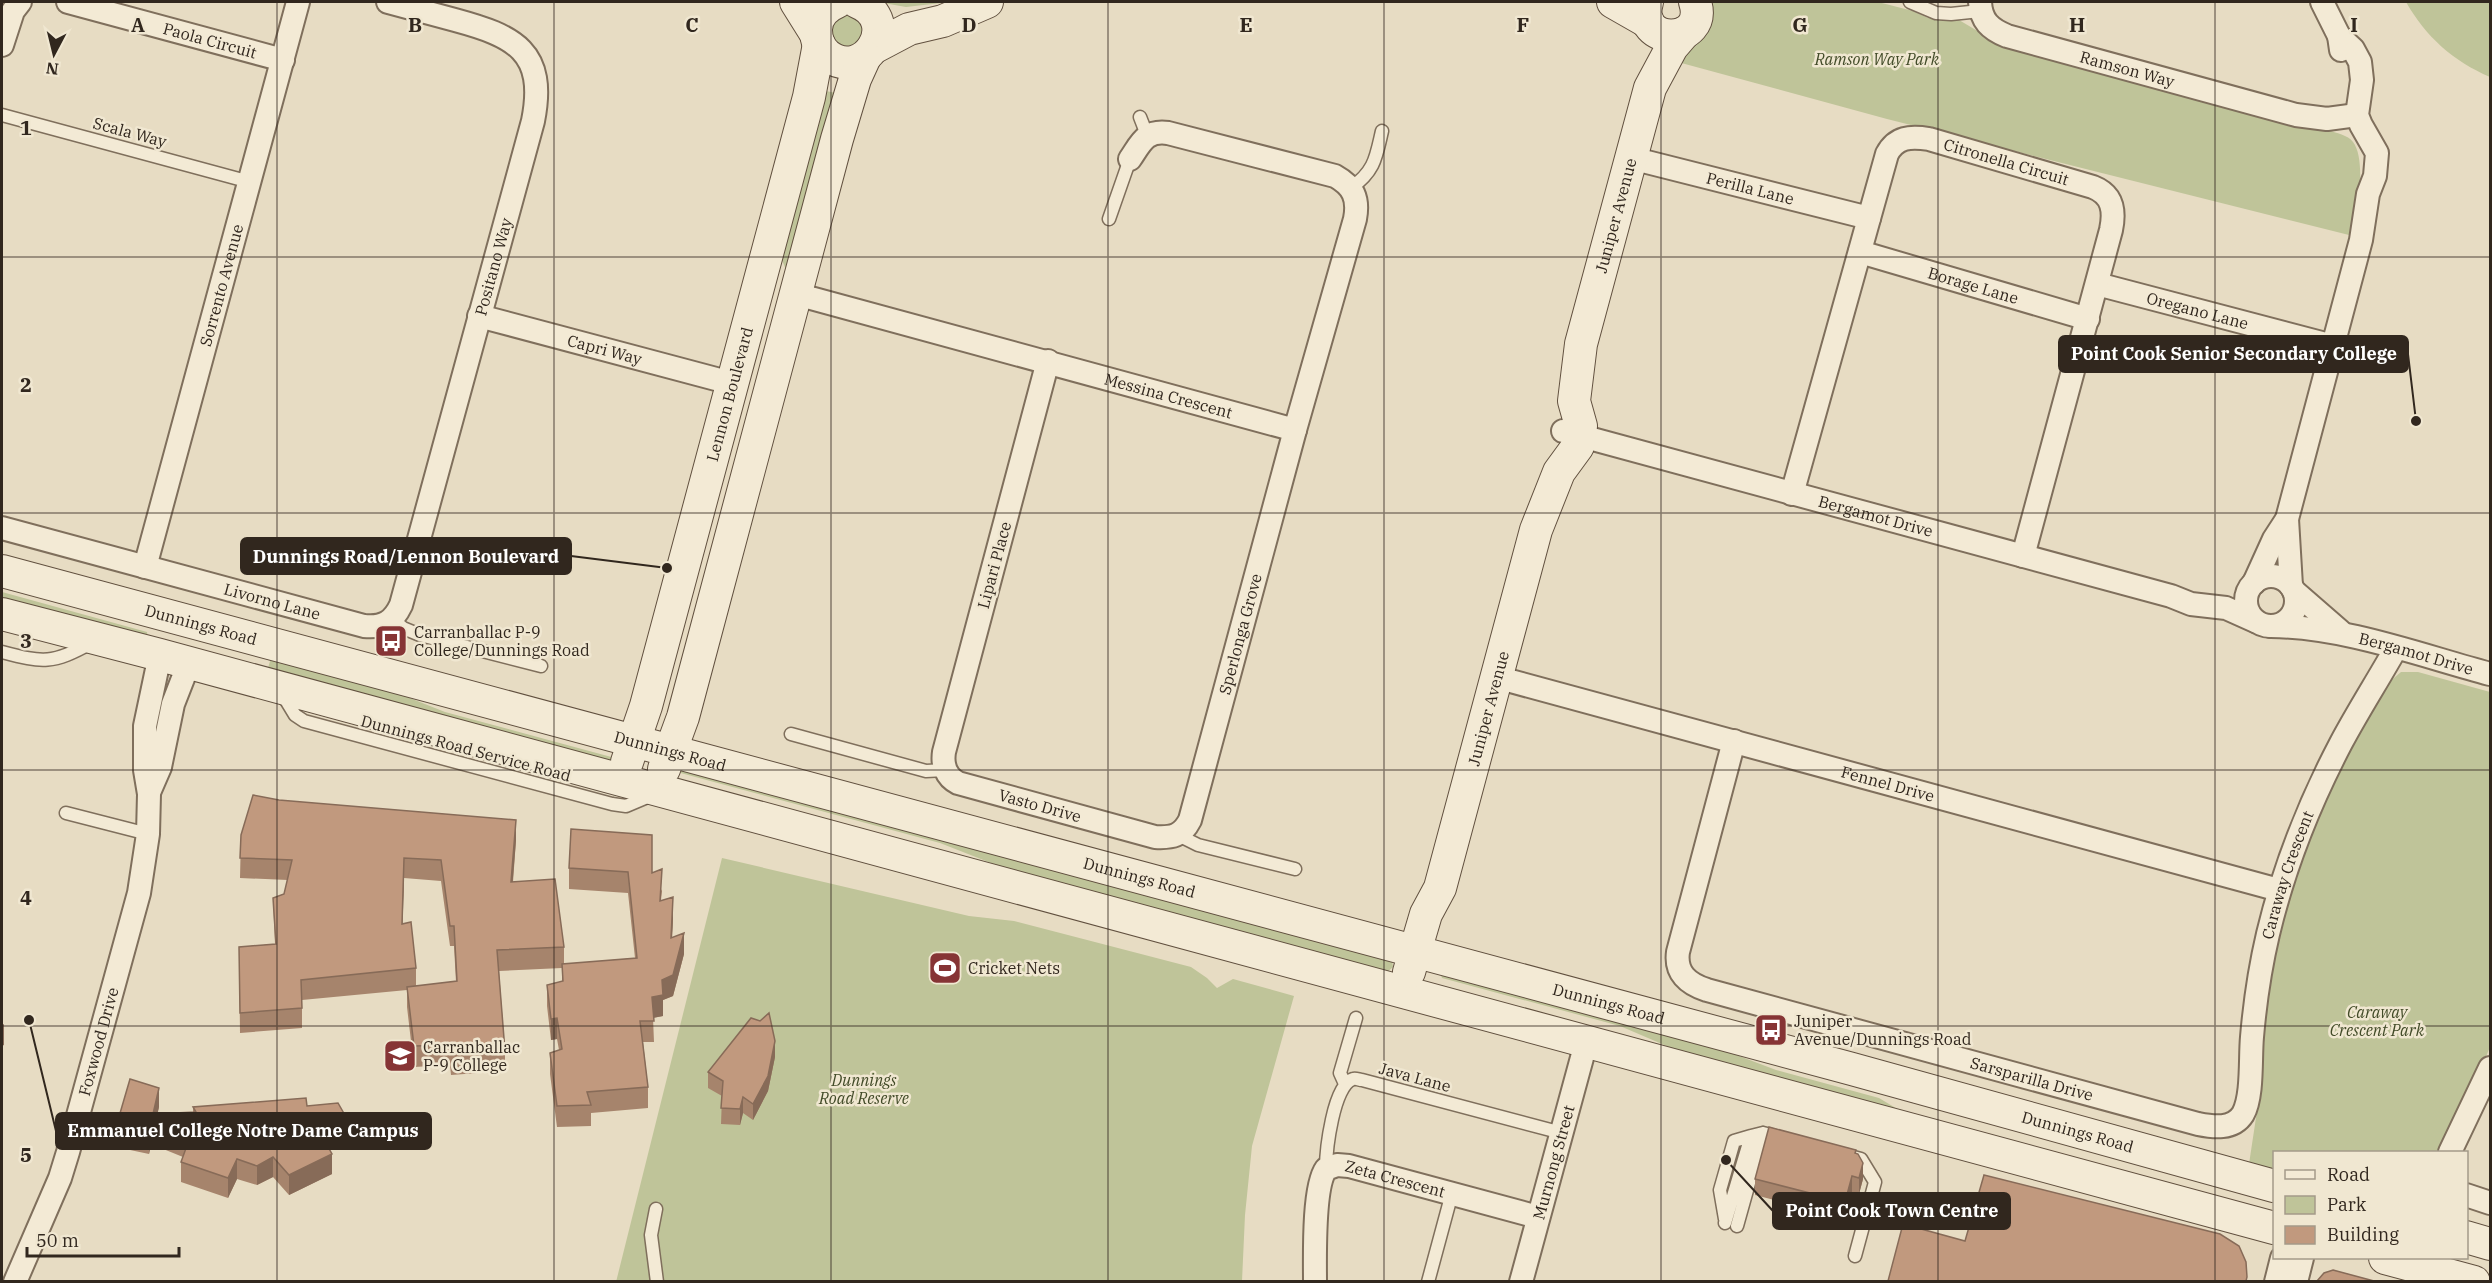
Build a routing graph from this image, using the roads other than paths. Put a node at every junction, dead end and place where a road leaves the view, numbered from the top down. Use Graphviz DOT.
graph roads {
  1 [pos="20,2"];
  2 [pos="68,2"];
  3 [pos="298,2"];
  4 [pos="388,2"];
  5 [pos="796,2"];
  6 [pos="837,2"];
  7 [pos="1613,2"];
  8 [pos="1695,2"];
  9 [pos="1910,2"];
  10 [pos="2322,2"];
  11 [pos="863,5"];
  12 [pos="976,6"];
  13 [pos="1980,6"];
  14 [pos="1649,17"];
  15 [pos="1684,33"];
  16 [pos="817,39"];
  17 [pos="2,45"];
  18 [pos="869,52"];
  19 [pos="283,60"];
  20 [pos="1650,88"];
  21 [pos="2,115"];
  22 [pos="2350,116"];
  23 [pos="1382,130"];
  24 [pos="1631,158"];
  25 [pos="1130,159"];
  26 [pos="250,182"];
  27 [pos="1351,188"];
  28 [pos="1869,218"];
  29 [pos="1109,219"];
  30 [pos="1860,252"];
  31 [pos="759,284"];
  32 [pos="2097,284"];
  33 [pos="796,294"];
  34 [pos="479,316"];
  35 [pos="2088,319"];
  36 [pos="2333,346"];
  37 [pos="1048,361"];
  38 [pos="731,383"];
  39 [pos="1295,430"];
  40 [pos="1571,434"];
  41 [pos="1792,494"];
  42 [pos="2287,519"];
  43 [pos="2,528"];
  44 [pos="2023,556"];
  45 [pos="145,567"];
  46 [pos="2,571"];
  47 [pos="2252,584"];
  48 [pos="2292,589"];
  49 [pos="2171,596"];
  50 [pos="2,614"];
  51 [pos="392,619"];
  52 [pos="188,622"];
  53 [pos="2263,623"];
  54 [pos="2342,633"];
  55 [pos="98,640"];
  56 [pos="2396,648"];
  57 [pos="2,652"];
  58 [pos="175,659"];
  59 [pos="542,666"];
  60 [pos="2490,674"];
  61 [pos="1496,677"];
  62 [pos="279,688"];
  63 [pos="791,734"];
  64 [pos="1734,741"];
  65 [pos="634,742"];
  66 [pos="670,751"];
  67 [pos="945,770"];
  68 [pos="621,780"];
  69 [pos="656,790"];
  70 [pos="66,813"];
  71 [pos="148,834"];
  72 [pos="1178,835"];
  73 [pos="1295,869"];
  74 [pos="2279,890"];
  75 [pos="1423,954"];
  76 [pos="1412,995"];
  77 [pos="1356,1018"];
  78 [pos="1586,1042"];
  79 [pos="2490,1068"];
  80 [pos="1852,1070"];
  81 [pos="1346,1084"];
  82 [pos="2237,1120"];
  83 [pos="1562,1133"];
  84 [pos="1757,1134"];
  85 [pos="1924,1134"];
  86 [pos="1796,1142"];
  87 [pos="1829,1150"];
  88 [pos="2450,1151"];
  89 [pos="1326,1169"];
  90 [pos="2273,1186"];
  91 [pos="1452,1193"];
  92 [pos="2468,1196"];
  93 [pos="2490,1203"];
  94 [pos="656,1209"];
  95 [pos="1538,1217"];
  96 [pos="2273,1228"];
  97 [pos="2468,1238"];
  98 [pos="2490,1244"];
  99 [pos="1855,1256"];
  100 [pos="2282,1259"];
  101 [pos="2301,1259"];
  102 [pos="2392,1259"];
  103 [pos="15,1281"];
  104 [pos="657,1281"];
  105 [pos="1316,1281"];
  106 [pos="1428,1281"];
  107 [pos="1521,1281"];
  108 [pos="2276,1281"];
  109 [pos="2295,1281"];
  110 [pos="2474,1281"];
  1 -- 17 [label="street"];
  2 -- 19 [label="street, Paola Circuit"];
  3 -- 19 [label="street, Sorrento Avenue"];
  4 -- 34 [label="street, Positano Way"];
  5 -- 16 [label="main road"];
  6 -- 16 [label="main road, Lennon Boulevard"];
  7 -- 14 [label="main road"];
  8 -- 15 [label="main road, Juniper Avenue"];
  9 -- 13 [label="lane, Ramson Way"];
  10 -- 22 [label="street"];
  11 -- 12 [label="main road"];
  11 -- 18 [label="main road"];
  12 -- 18 [label="main road"];
  13 -- 22 [label="street, Ramson Way"];
  14 -- 15 [label="main road"];
  14 -- 20 [label="main road, Juniper Avenue"];
  15 -- 20 [label="main road, Juniper Avenue"];
  16 -- 18 [label="main road"];
  16 -- 31 [label="main road, Lennon Boulevard"];
  18 -- 33 [label="main road"];
  19 -- 26 [label="street, Sorrento Avenue"];
  20 -- 24 [label="main road, Juniper Avenue"];
  21 -- 26 [label="lane, Scala Way"];
  22 -- 36 [label="street"];
  23 -- 27 [label="lane"];
  24 -- 28 [label="street, Perilla Lane"];
  24 -- 40 [label="main road, Juniper Avenue"];
  25 -- 27 [label="street"];
  25 -- 29 [label="lane"];
  26 -- 45 [label="street, Sorrento Avenue"];
  27 -- 39 [label="street"];
  28 -- 30 [label="street, Citronella Circuit"];
  28 -- 32 [label="street, Citronella Circuit"];
  30 -- 35 [label="street, Borage Lane"];
  30 -- 41 [label="street, Citronella Circuit"];
  31 -- 33 [label="main road"];
  31 -- 38 [label="main road, Lennon Boulevard"];
  32 -- 35 [label="street, Citronella Circuit"];
  32 -- 36 [label="street, Oregano Lane"];
  33 -- 37 [label="street, Messina Crescent"];
  33 -- 66 [label="main road"];
  34 -- 38 [label="street, Capri Way"];
  34 -- 51 [label="street, Positano Way"];
  35 -- 44 [label="street, Citronella Circuit"];
  36 -- 42 [label="street"];
  37 -- 39 [label="street, Messina Crescent"];
  37 -- 67 [label="street, Lipari Place"];
  38 -- 65 [label="main road, Lennon Boulevard"];
  39 -- 72 [label="street, Sperlonga Grove"];
  40 -- 41 [label="street, Bergamot Drive"];
  40 -- 61 [label="main road, Juniper Avenue"];
  41 -- 44 [label="street, Bergamot Drive"];
  42 -- 47 [label="street"];
  42 -- 48 [label="street"];
  43 -- 45 [label="street, Livorno Lane"];
  44 -- 49 [label="street, Bergamot Drive"];
  45 -- 51 [label="street, Livorno Lane"];
  46 -- 52 [label="main road, Dunnings Road"];
  47 -- 48 [label="street"];
  47 -- 49 [label="street, Bergamot Drive"];
  47 -- 53 [label="street"];
  48 -- 53 [label="street"];
  48 -- 54 [label="street, Bergamot Drive"];
  49 -- 53 [label="street, Bergamot Drive"];
  50 -- 55 [label="main road"];
  51 -- 59 [label="lane"];
  52 -- 58 [label="main road"];
  52 -- 65 [label="main road, Dunnings Road"];
  53 -- 54 [label="street, Bergamot Drive"];
  54 -- 56 [label="street, Bergamot Drive"];
  55 -- 57 [label="lane"];
  55 -- 58 [label="main road"];
  56 -- 60 [label="street, Bergamot Drive"];
  56 -- 74 [label="street, Caraway Crescent"];
  58 -- 62 [label="main road"];
  58 -- 71 [label="street, Foxwood Drive"];
  61 -- 64 [label="street, Fennel Drive"];
  61 -- 75 [label="main road, Juniper Avenue"];
  62 -- 68 [label="main road"];
  62 -- 69 [label="lane, Dunnings Road Service Road"];
  63 -- 67 [label="lane, Vasto Drive"];
  64 -- 74 [label="street, Fennel Drive"];
  64 -- 82 [label="street, Sarsparilla Drive"];
  65 -- 66 [label="main road, Dunnings Road"];
  65 -- 68 [label="main road, Lennon Boulevard"];
  66 -- 69 [label="main road"];
  66 -- 75 [label="main road, Dunnings Road"];
  67 -- 72 [label="street, Vasto Drive"];
  68 -- 69 [label="main road"];
  69 -- 76 [label="main road"];
  70 -- 71 [label="lane"];
  71 -- 103 [label="street, Foxwood Drive"];
  72 -- 73 [label="lane, Vasto Drive"];
  74 -- 82 [label="street, Caraway Crescent"];
  75 -- 76 [label="main road, Juniper Avenue"];
  75 -- 80 [label="main road, Dunnings Road"];
  76 -- 78 [label="main road"];
  77 -- 81 [label="lane"];
  78 -- 83 [label="street, Murnong Street"];
  78 -- 85 [label="main road"];
  79 -- 88 [label="street"];
  80 -- 85 [label="main road"];
  80 -- 90 [label="main road, Dunnings Road"];
  81 -- 83 [label="lane, Java Lane"];
  81 -- 89 [label="lane"];
  83 -- 95 [label="street, Murnong Street"];
  84 -- 84 [label="lane"];
  84 -- 86 [label="lane"];
  85 -- 96 [label="main road"];
  87 -- 99 [label="lane"];
  89 -- 91 [label="street, Zeta Crescent"];
  89 -- 105 [label="street, Zeta Crescent"];
  91 -- 95 [label="street, Zeta Crescent"];
  91 -- 106 [label="lane"];
  92 -- 93 [label="street"];
  94 -- 104 [label="lane"];
  95 -- 107 [label="street, Murnong Street"];
  97 -- 98 [label="main road"];
  100 -- 108 [label="street"];
  101 -- 109 [label="street"];
  102 -- 110 [label="main road"];
}
